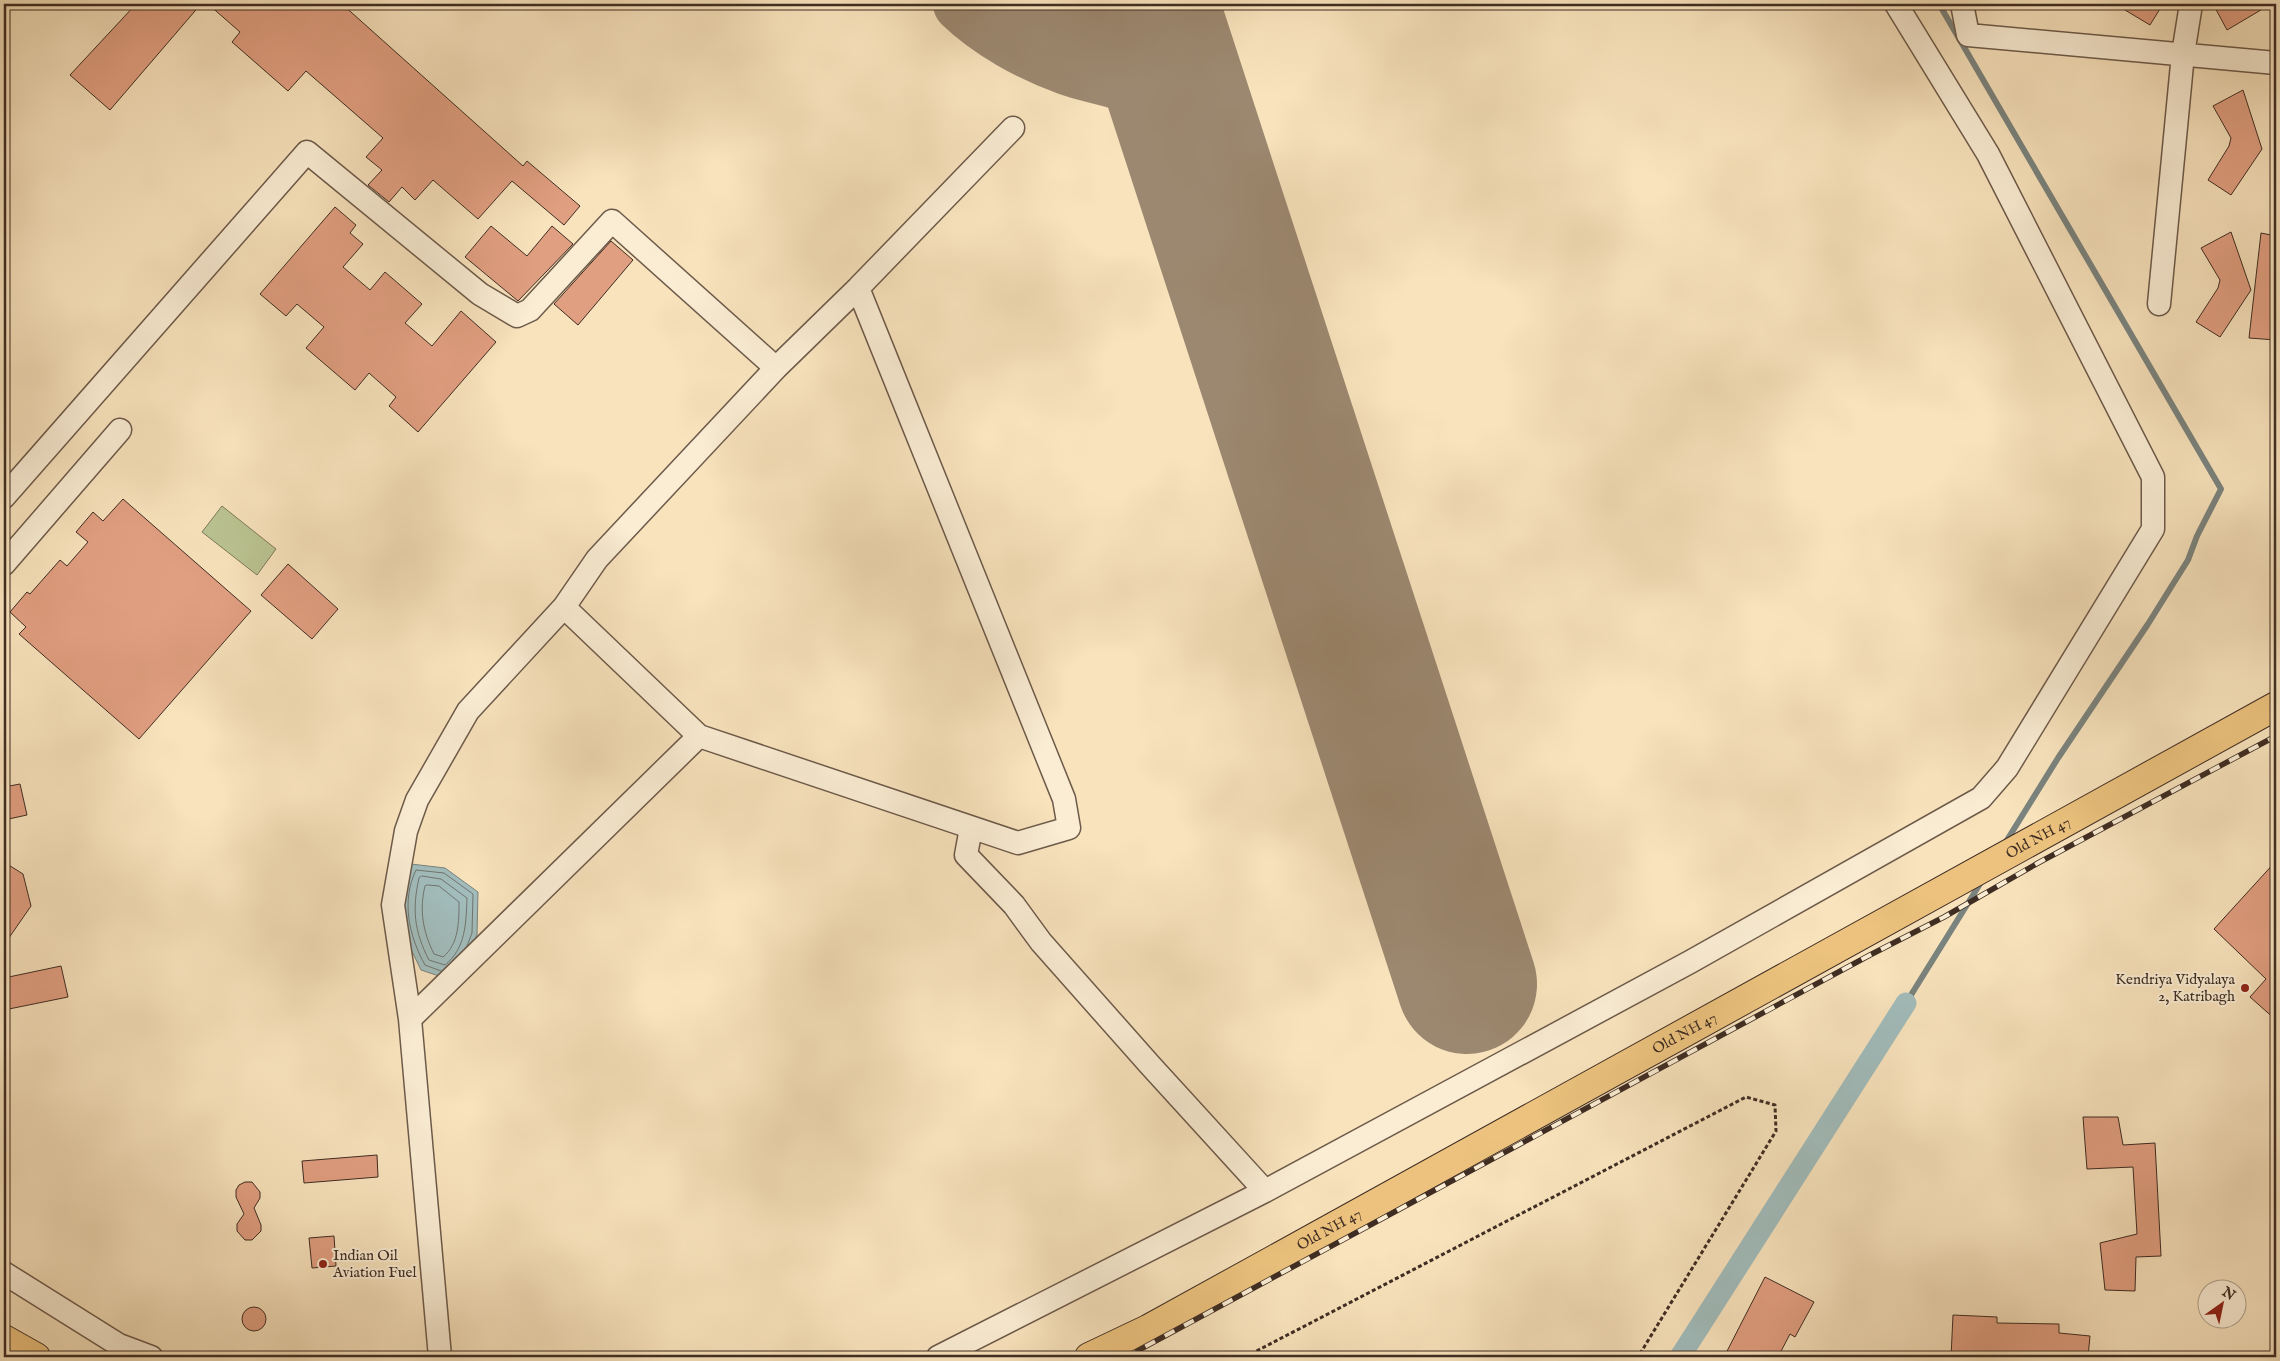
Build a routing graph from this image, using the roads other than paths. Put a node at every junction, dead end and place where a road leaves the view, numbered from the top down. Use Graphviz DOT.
graph roads {
  1 [pos="1896,4"];
  2 [pos="1962,4"];
  3 [pos="2191,4"];
  4 [pos="2183,54"];
  5 [pos="2276,63"];
  6 [pos="1013,128"];
  7 [pos="858,288"];
  8 [pos="2159,304"];
  9 [pos="776,368"];
  10 [pos="120,430"];
  11 [pos="4,497"];
  12 [pos="4,564"];
  13 [pos="564,607"];
  14 [pos="2276,706"];
  15 [pos="699,736"];
  16 [pos="971,828"];
  17 [pos="410,1019"];
  18 [pos="1265,1191"];
  19 [pos="4,1273"];
  20 [pos="4,1340"];
  21 [pos="36,1357"];
  22 [pos="151,1357"];
  23 [pos="440,1357"];
  24 [pos="938,1357"];
  25 [pos="1089,1357"];
  1 -- 18 [label="street"];
  2 -- 4 [label="street"];
  3 -- 4 [label="street"];
  4 -- 5 [label="street"];
  4 -- 8 [label="street"];
  6 -- 7 [label="street"];
  7 -- 9 [label="street"];
  7 -- 16 [label="street"];
  9 -- 11 [label="street"];
  9 -- 13 [label="street"];
  10 -- 12 [label="street"];
  13 -- 15 [label="street"];
  13 -- 17 [label="street"];
  14 -- 25 [label="main road, Old NH 47"];
  15 -- 16 [label="street"];
  15 -- 17 [label="street"];
  16 -- 18 [label="street"];
  17 -- 23 [label="street"];
  18 -- 24 [label="street"];
  19 -- 22 [label="street"];
  20 -- 21 [label="main road"];
}
